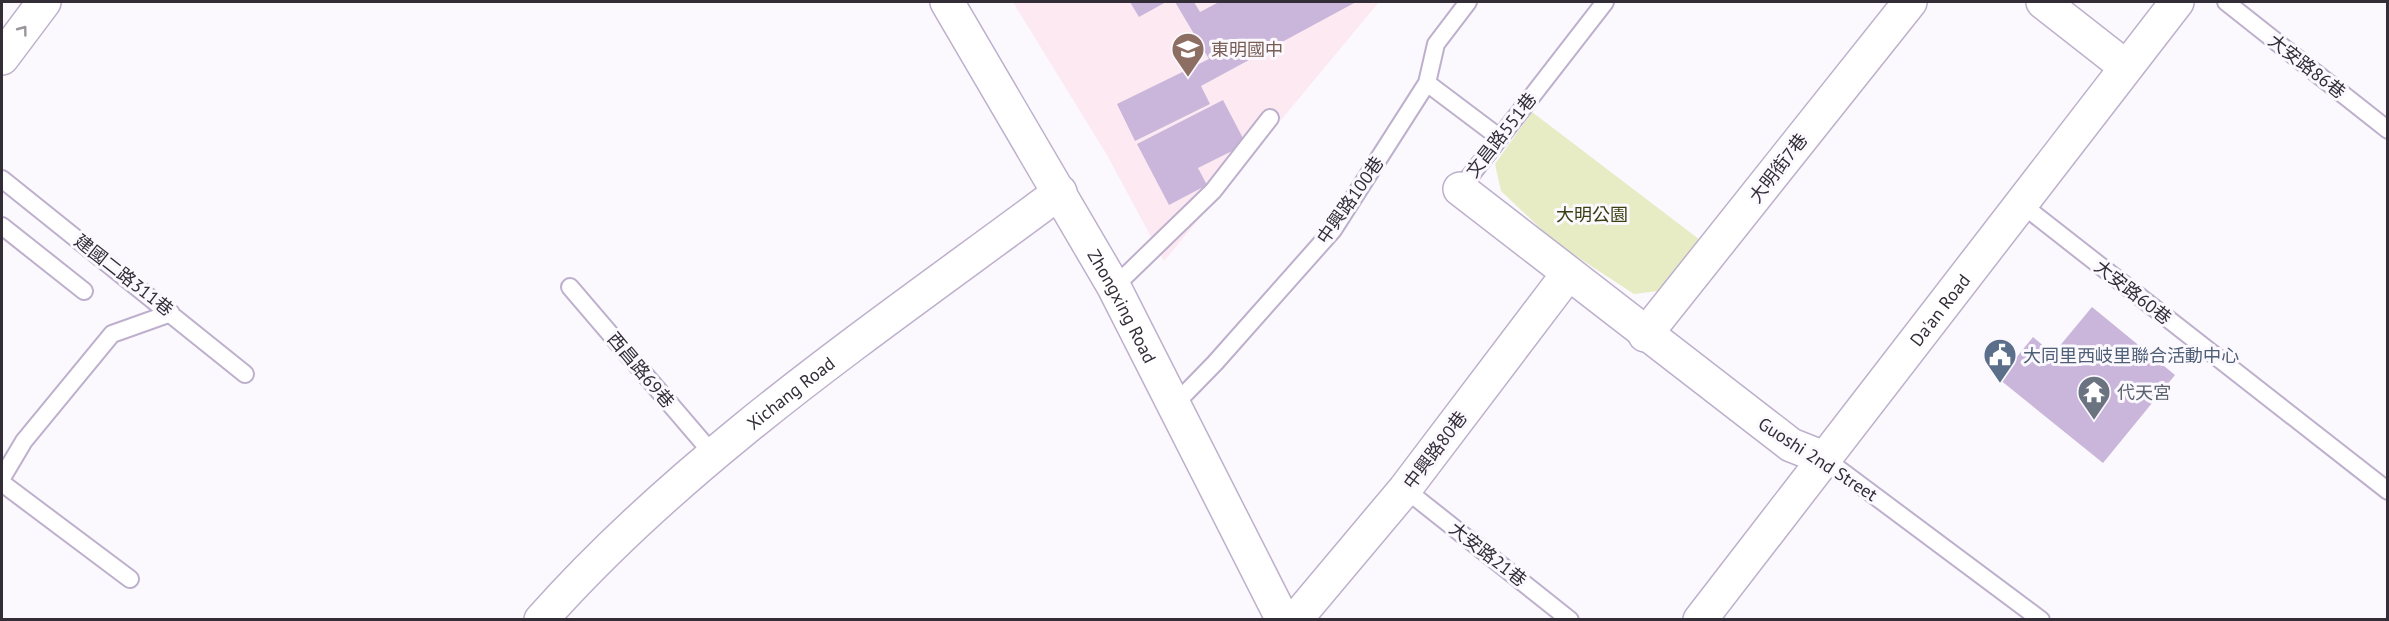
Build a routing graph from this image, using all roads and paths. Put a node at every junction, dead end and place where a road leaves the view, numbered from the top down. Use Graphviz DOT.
graph roads {
  1 [pos="44,2"];
  2 [pos="946,2"];
  3 [pos="1468,2"];
  4 [pos="1605,2"];
  5 [pos="1910,2"];
  6 [pos="2043,2"];
  7 [pos="2177,2"];
  8 [pos="2226,2"];
  9 [pos="2,58"];
  10 [pos="2126,67"];
  11 [pos="1427,83"];
  12 [pos="1270,118"];
  13 [pos="2388,130"];
  14 [pos="1500,138"];
  15 [pos="2,179"];
  16 [pos="1460,189"];
  17 [pos="1060,192"];
  18 [pos="2020,203"];
  19 [pos="2,226"];
  20 [pos="1568,274"];
  21 [pos="570,287"];
  22 [pos="1114,287"];
  23 [pos="84,291"];
  24 [pos="171,313"];
  25 [pos="1645,335"];
  26 [pos="246,374"];
  27 [pos="1175,404"];
  28 [pos="712,453"];
  29 [pos="1824,458"];
  30 [pos="2,480"];
  31 [pos="2385,483"];
  32 [pos="1405,489"];
  33 [pos="130,579"];
  34 [pos="541,620"];
  35 [pos="1283,620"];
  36 [pos="1295,620"];
  37 [pos="1570,620"];
  38 [pos="1700,620"];
  39 [pos="2041,620"];
  9 -- 1 [label="street, one-way"];
  2 -- 17 [label="street, Zhongxing Road"];
  3 -- 11 [label="lane, 中興路100巷"];
  4 -- 14 [label="lane, 文昌路551巷"];
  5 -- 25 [label="street, 大明街7巷"];
  6 -- 10 [label="street"];
  7 -- 10 [label="street, Da'an Road"];
  8 -- 13 [label="lane, 大安路86巷"];
  10 -- 18 [label="street, Da'an Road"];
  11 -- 14 [label="lane"];
  11 -- 27 [label="lane, 中興路100巷"];
  12 -- 22 [label="lane"];
  14 -- 16 [label="lane, 文昌路551巷"];
  15 -- 24 [label="lane, 建國二路311巷"];
  16 -- 20 [label="street, 文昌路551巷"];
  17 -- 22 [label="street, Zhongxing Road"];
  17 -- 28 [label="street, Xichang Road"];
  18 -- 29 [label="street, Da'an Road"];
  18 -- 31 [label="lane, 大安路60巷"];
  19 -- 23 [label="lane"];
  20 -- 25 [label="street, Guoshi 2nd Street"];
  20 -- 32 [label="street, 中興路80巷"];
  21 -- 28 [label="lane, 西昌路69巷"];
  22 -- 27 [label="street, Zhongxing Road"];
  24 -- 26 [label="lane, 建國二路311巷"];
  24 -- 30 [label="lane"];
  25 -- 29 [label="street, Guoshi 2nd Street"];
  27 -- 35 [label="street, Zhongxing Road"];
  28 -- 34 [label="street, Xichang Road"];
  29 -- 38 [label="street, Da'an Road"];
  29 -- 39 [label="lane, Guoshi 2nd Street"];
  30 -- 33 [label="lane"];
  32 -- 36 [label="street, 中興路80巷"];
  32 -- 37 [label="lane, 大安路21巷"];
}
